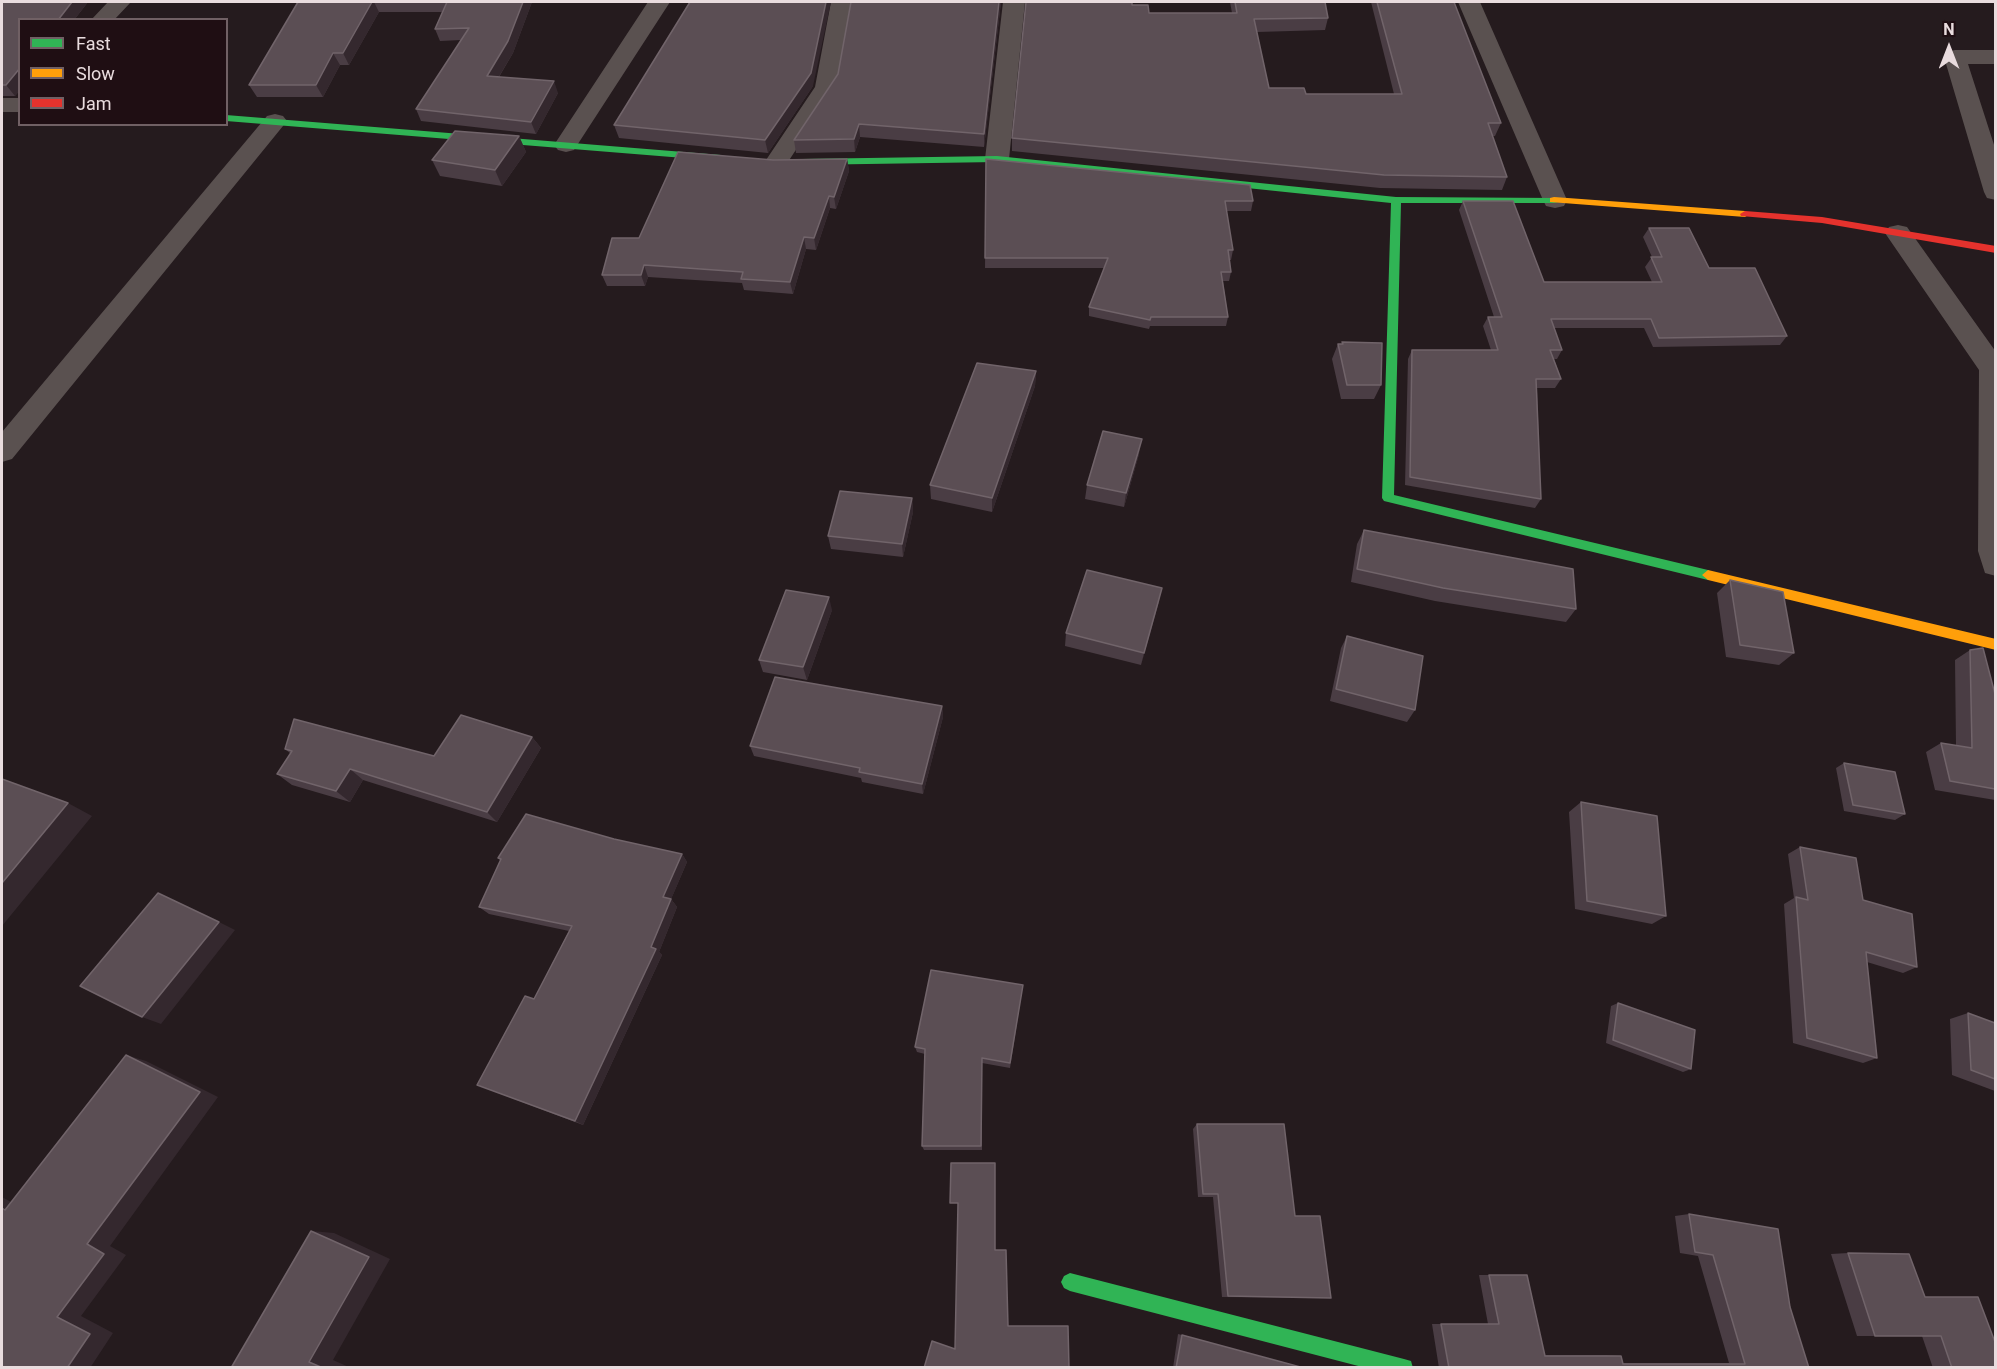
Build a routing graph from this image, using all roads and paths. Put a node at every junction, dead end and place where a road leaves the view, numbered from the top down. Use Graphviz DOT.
graph roads {
  1 [pos="120,2"];
  2 [pos="659,2"];
  3 [pos="842,2"];
  4 [pos="1014,2"];
  5 [pos="1469,2"];
  6 [pos="103,18"];
  7 [pos="1995,57"];
  8 [pos="2,105"];
  9 [pos="18,105"];
  10 [pos="228,118"];
  11 [pos="275,121"];
  12 [pos="566,145"];
  13 [pos="997,159"];
  14 [pos="741,160"];
  15 [pos="770,162"];
  16 [pos="1995,192"];
  17 [pos="1396,200"];
  18 [pos="1555,200"];
  19 [pos="1898,233"];
  20 [pos="1995,250"];
  21 [pos="2,451"];
  22 [pos="1995,564"];
  23 [pos="1995,645"];
  24 [pos="1070,1282"];
  25 [pos="1404,1368"];
  1 -- 6 [label="street"];
  2 -- 12 [label="street"];
  3 -- 15 [label="street"];
  4 -- 13 [label="street"];
  5 -- 18 [label="street"];
  7 -- 16 [label="street"];
  8 -- 9 [label="street"];
  10 -- 11 [label="street"];
  11 -- 12 [label="street"];
  11 -- 21 [label="street"];
  12 -- 14 [label="street"];
  13 -- 15 [label="street"];
  13 -- 17 [label="street"];
  17 -- 18 [label="street"];
  17 -- 23 [label="street"];
  18 -- 19 [label="street"];
  19 -- 20 [label="street"];
  19 -- 22 [label="street"];
  24 -- 25 [label="street"];
}
